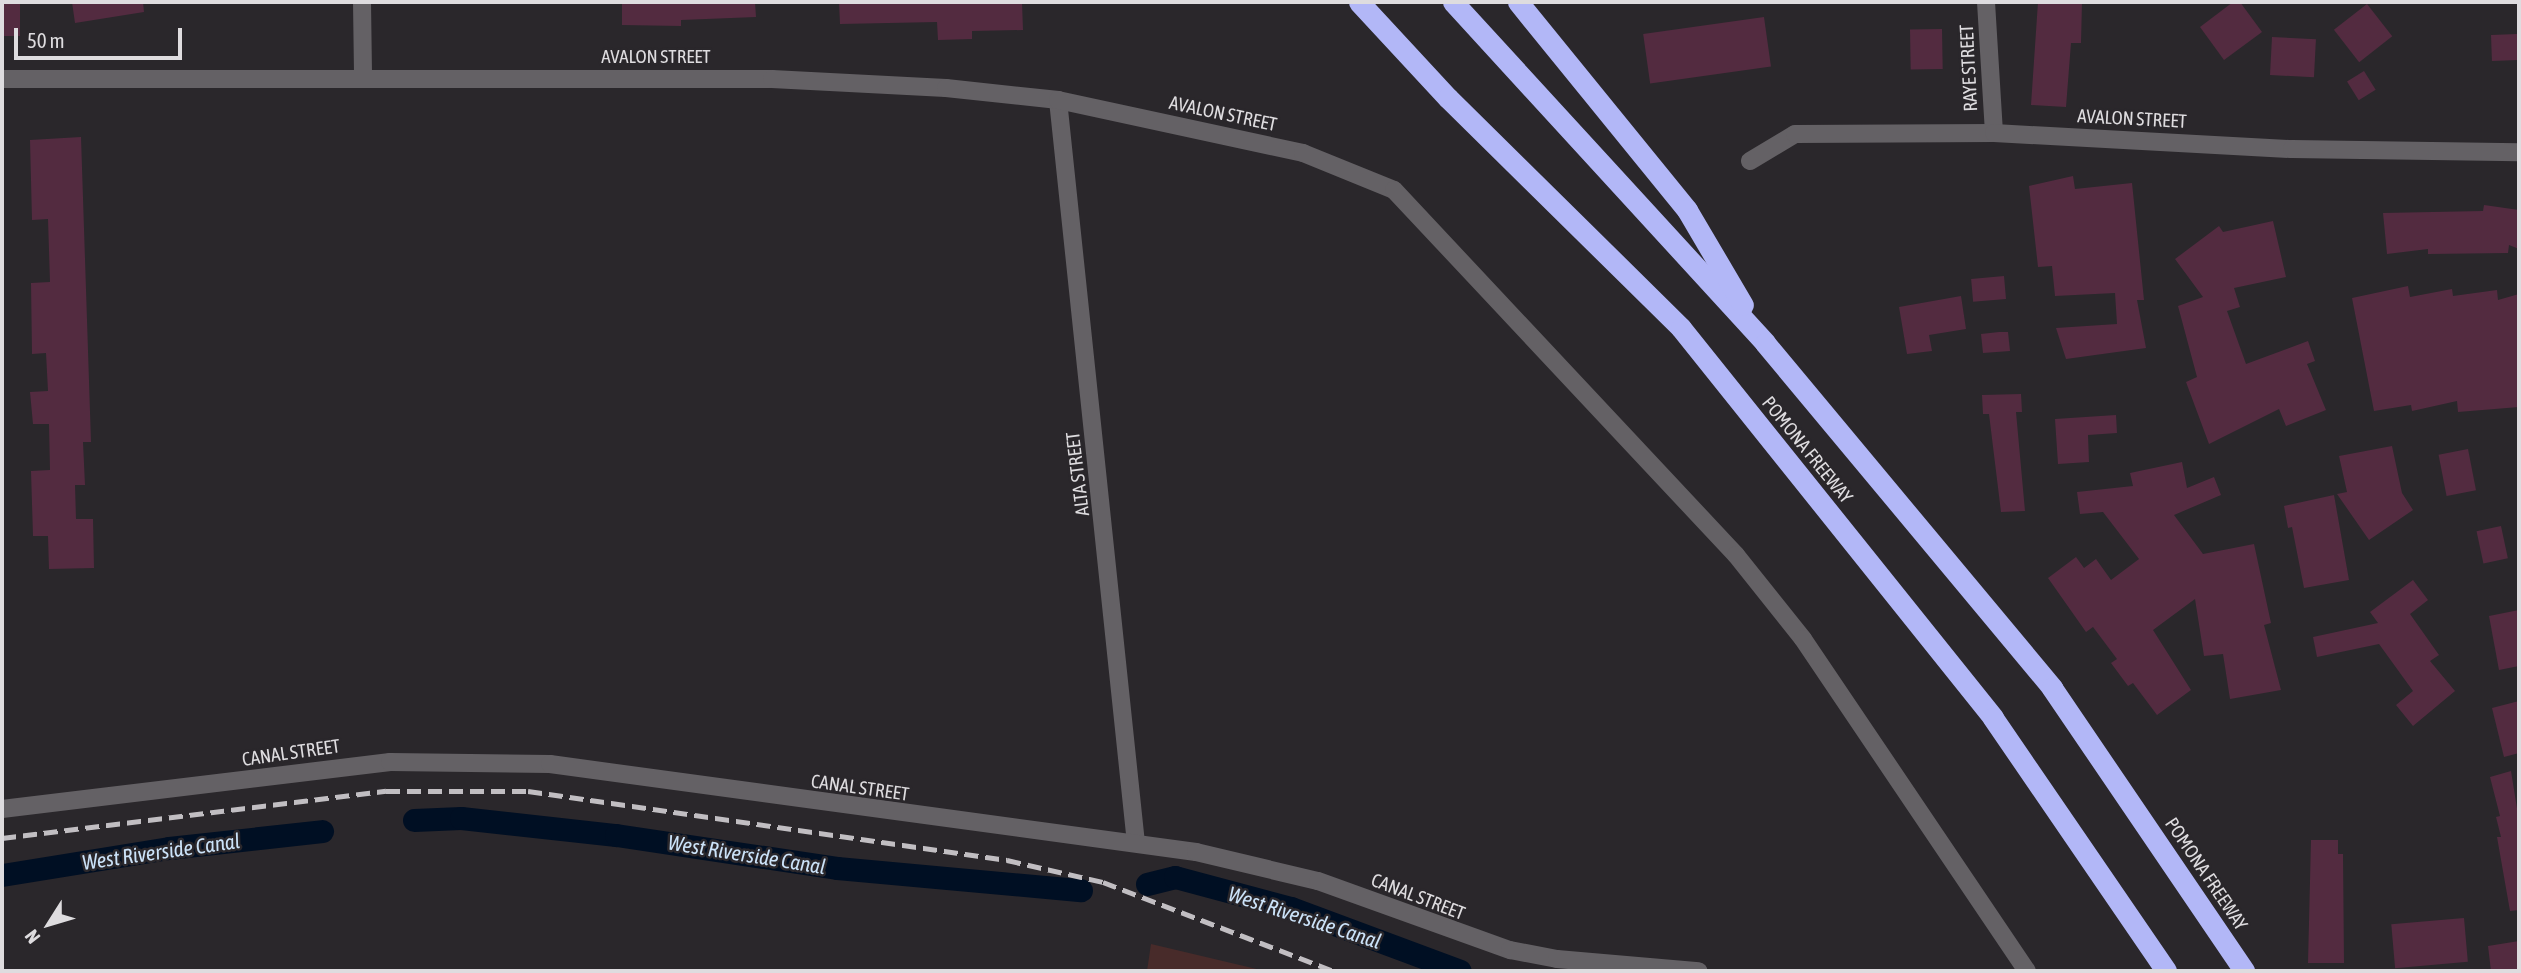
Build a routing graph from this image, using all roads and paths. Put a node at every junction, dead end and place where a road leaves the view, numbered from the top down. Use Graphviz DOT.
graph roads {
  1 [pos="362,2"];
  2 [pos="1347,2"];
  3 [pos="1359,2"];
  4 [pos="1453,2"];
  5 [pos="1518,2"];
  6 [pos="1986,2"];
  7 [pos="363,76"];
  8 [pos="2,79"];
  9 [pos="1448,99"];
  10 [pos="1058,100"];
  11 [pos="1994,133"];
  12 [pos="2519,152"];
  13 [pos="1750,161"];
  14 [pos="1765,344"];
  15 [pos="2,809"];
  16 [pos="1136,843"];
  17 [pos="1698,971"];
  18 [pos="2027,971"];
  19 [pos="2166,971"];
  20 [pos="2244,971"];
  1 -- 7 [label="street"];
  2 -- 9 [label="highway"];
  3 -- 9 [label="highway, POMONA FREEWAY"];
  4 -- 14 [label="highway, POMONA FREEWAY"];
  5 -- 14 [label="highway"];
  6 -- 11 [label="street, RAYE STREET"];
  7 -- 8 [label="street, AVALON STREET"];
  7 -- 10 [label="street, AVALON STREET"];
  9 -- 19 [label="highway, POMONA FREEWAY"];
  10 -- 16 [label="street, ALTA STREET"];
  10 -- 18 [label="street, AVALON STREET"];
  11 -- 12 [label="street, AVALON STREET"];
  11 -- 13 [label="street, AVALON STREET"];
  14 -- 20 [label="highway, POMONA FREEWAY"];
  15 -- 16 [label="street, CANAL STREET"];
  16 -- 17 [label="street, CANAL STREET"];
}
